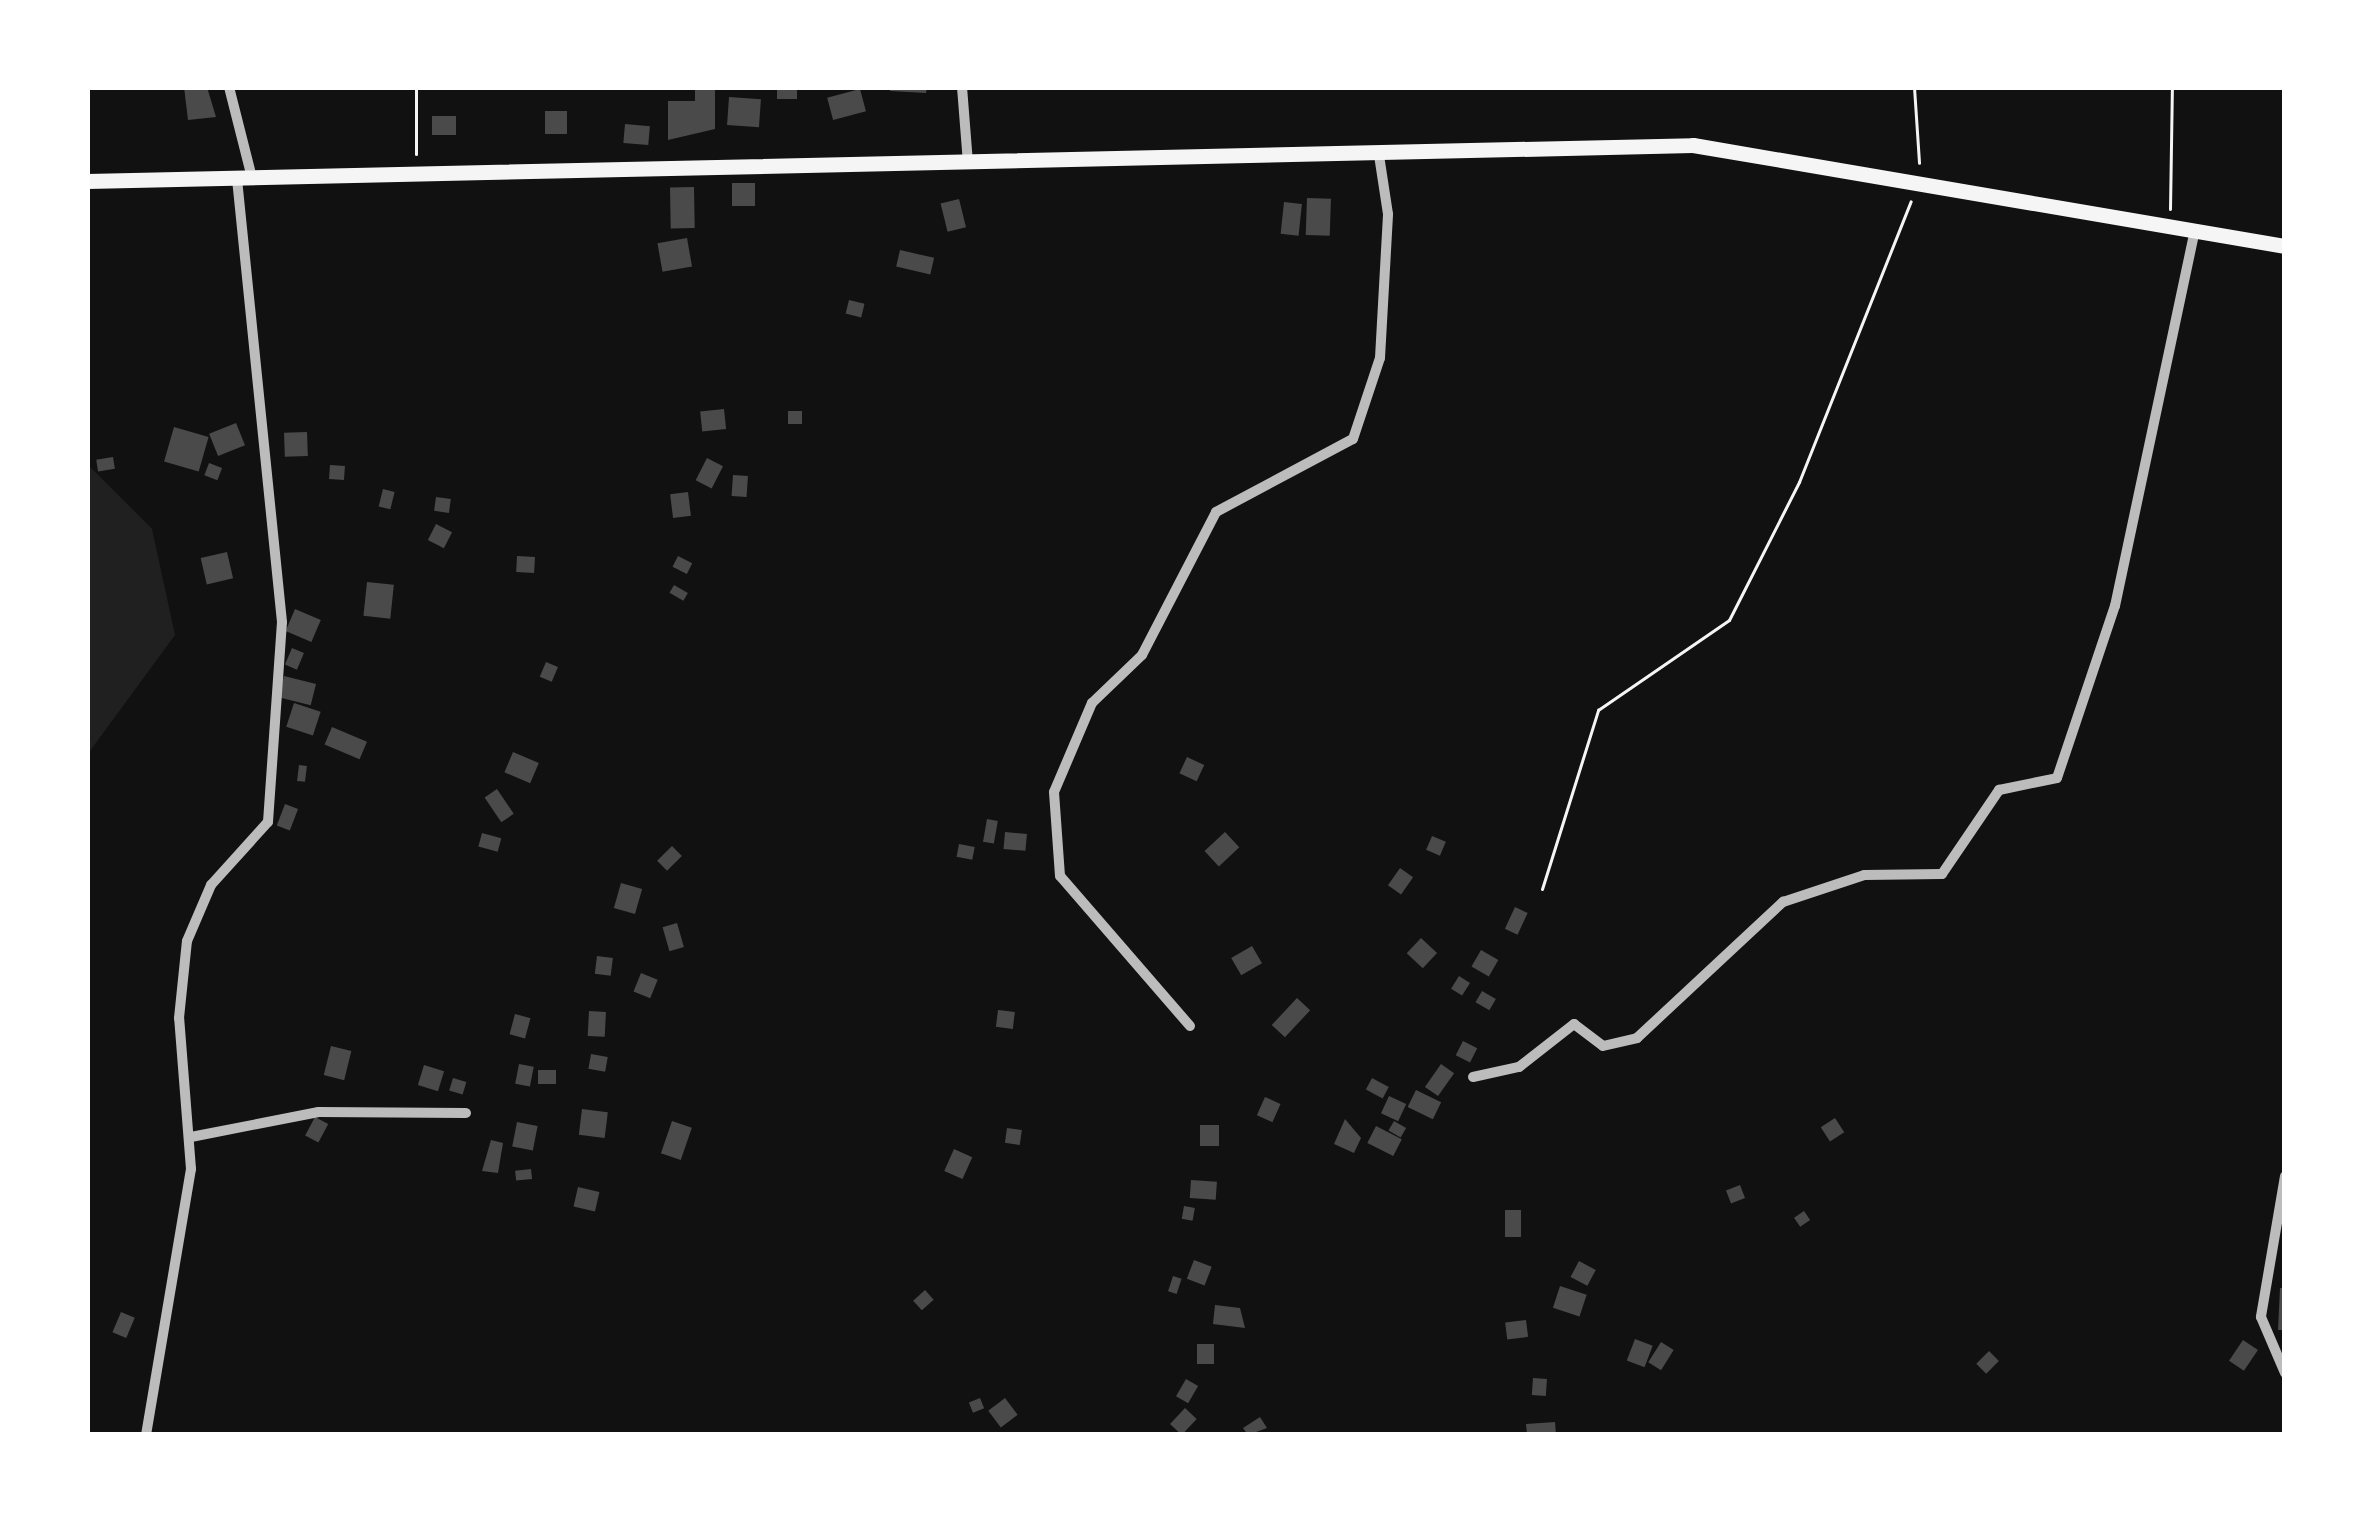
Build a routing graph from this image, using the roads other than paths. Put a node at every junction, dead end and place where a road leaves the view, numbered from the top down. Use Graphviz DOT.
graph roads {
  1 [pos="229,87"];
  2 [pos="962,87"];
  3 [pos="1379,154"];
  4 [pos="968,164"];
  5 [pos="245,178"];
  6 [pos="87,181"];
  7 [pos="2194,233"];
  8 [pos="2285,246"];
  9 [pos="1190,1026"];
  10 [pos="1473,1077"];
  11 [pos="466,1113"];
  12 [pos="191,1137"];
  13 [pos="2285,1176"];
  14 [pos="2285,1372"];
  15 [pos="146,1435"];
  1 -- 5 [label="street"];
  2 -- 4 [label="street"];
  3 -- 4 [label="main road"];
  3 -- 7 [label="main road"];
  3 -- 9 [label="street"];
  4 -- 5 [label="main road"];
  5 -- 6 [label="main road"];
  5 -- 12 [label="street"];
  7 -- 8 [label="main road"];
  7 -- 10 [label="street"];
  11 -- 12 [label="street"];
  12 -- 15 [label="street"];
  13 -- 14 [label="street"];
}
